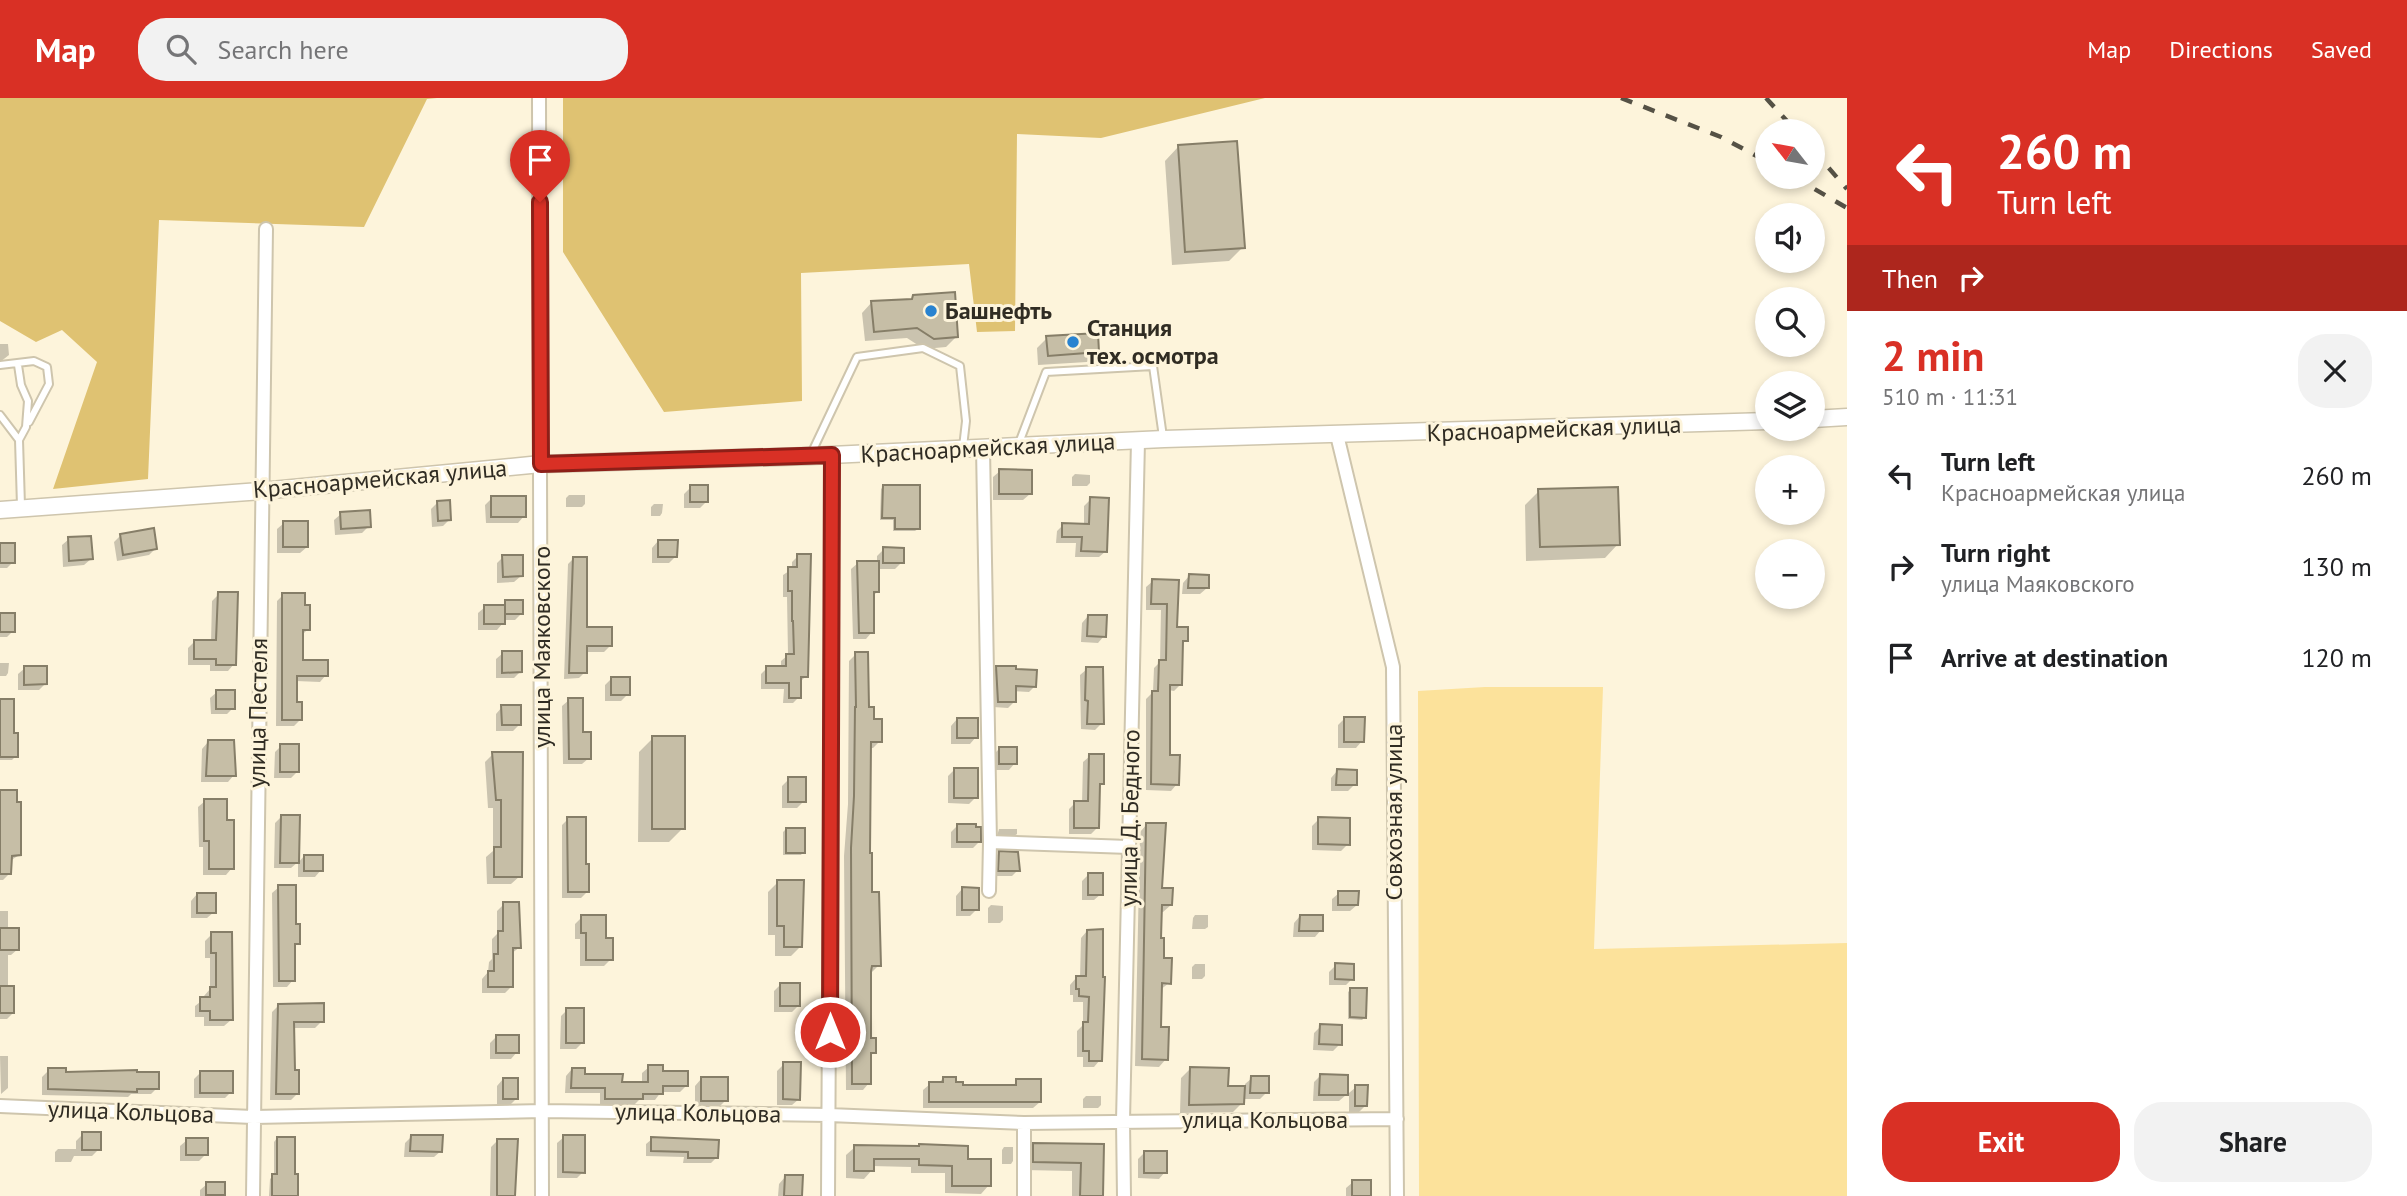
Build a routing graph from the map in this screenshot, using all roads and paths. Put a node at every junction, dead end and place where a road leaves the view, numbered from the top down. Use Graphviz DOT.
graph roads {
  1 [pos="539,98"];
  2 [pos="266,229"];
  3 [pos="0,365"];
  4 [pos="18,365"];
  5 [pos="0,415"];
  6 [pos="1847,417"];
  7 [pos="1825,418"];
  8 [pos="1755,421"];
  9 [pos="26,427"];
  10 [pos="1337,435"];
  11 [pos="1164,439"];
  12 [pos="19,440"];
  13 [pos="1139,440"];
  14 [pos="1018,446"];
  15 [pos="983,448"];
  16 [pos="963,449"];
  17 [pos="832,455"];
  18 [pos="810,456"];
  19 [pos="541,464"];
  20 [pos="261,491"];
  21 [pos="22,508"];
  22 [pos="0,510"];
  23 [pos="990,842"];
  24 [pos="1129,847"];
  25 [pos="989,891"];
  26 [pos="0,1106"];
  27 [pos="543,1111"];
  28 [pos="829,1115"];
  29 [pos="253,1117"];
  30 [pos="1397,1119"];
  31 [pos="1123,1121"];
  32 [pos="1024,1123"];
  33 [pos="253,1196"];
  34 [pos="542,1196"];
  35 [pos="828,1196"];
  36 [pos="1024,1196"];
  37 [pos="1124,1196"];
  38 [pos="1397,1196"];
  1 -- 19 [label="street, улица Маяковского"];
  2 -- 20 [label="street, улица Пестеля"];
  3 -- 4 [label="lane"];
  4 -- 9 [label="lane"];
  4 -- 9 [label="lane"];
  5 -- 12 [label="lane"];
  6 -- 7 [label="main road"];
  8 -- 10 [label="main road, Красноармейская улица"];
  9 -- 12 [label="lane"];
  10 -- 11 [label="main road, Красноармейская улица"];
  10 -- 30 [label="street, Совхозная улица"];
  11 -- 13 [label="main road, Красноармейская улица"];
  11 -- 14 [label="lane"];
  12 -- 21 [label="lane"];
  13 -- 14 [label="main road, Красноармейская улица"];
  13 -- 24 [label="street, улица Д. Бедного"];
  14 -- 15 [label="main road, Красноармейская улица"];
  15 -- 16 [label="main road, Красноармейская улица"];
  15 -- 23 [label="street"];
  16 -- 17 [label="main road, Красноармейская улица"];
  16 -- 18 [label="lane"];
  17 -- 18 [label="main road, Красноармейская улица"];
  17 -- 28 [label="street"];
  18 -- 19 [label="main road, Красноармейская улица"];
  19 -- 20 [label="main road, Красноармейская улица"];
  19 -- 27 [label="street, улица Маяковского"];
  20 -- 21 [label="main road, Красноармейская улица"];
  20 -- 29 [label="street, улица Пестеля"];
  21 -- 22 [label="main road, Красноармейская улица"];
  23 -- 24 [label="street"];
  23 -- 25 [label="street"];
  24 -- 31 [label="street, улица Д. Бедного"];
  26 -- 29 [label="street, улица Кольцова"];
  27 -- 28 [label="street, улица Кольцова"];
  27 -- 29 [label="street, улица Кольцова"];
  27 -- 34 [label="street, улица Маяковского"];
  28 -- 32 [label="street, улица Кольцова"];
  28 -- 35 [label="street"];
  29 -- 33 [label="street, улица Пестеля"];
  30 -- 31 [label="street, улица Кольцова"];
  30 -- 38 [label="street, Совхозная улица"];
  31 -- 32 [label="street, улица Кольцова"];
  31 -- 37 [label="street, улица Д. Бедного"];
  32 -- 36 [label="street"];
}
